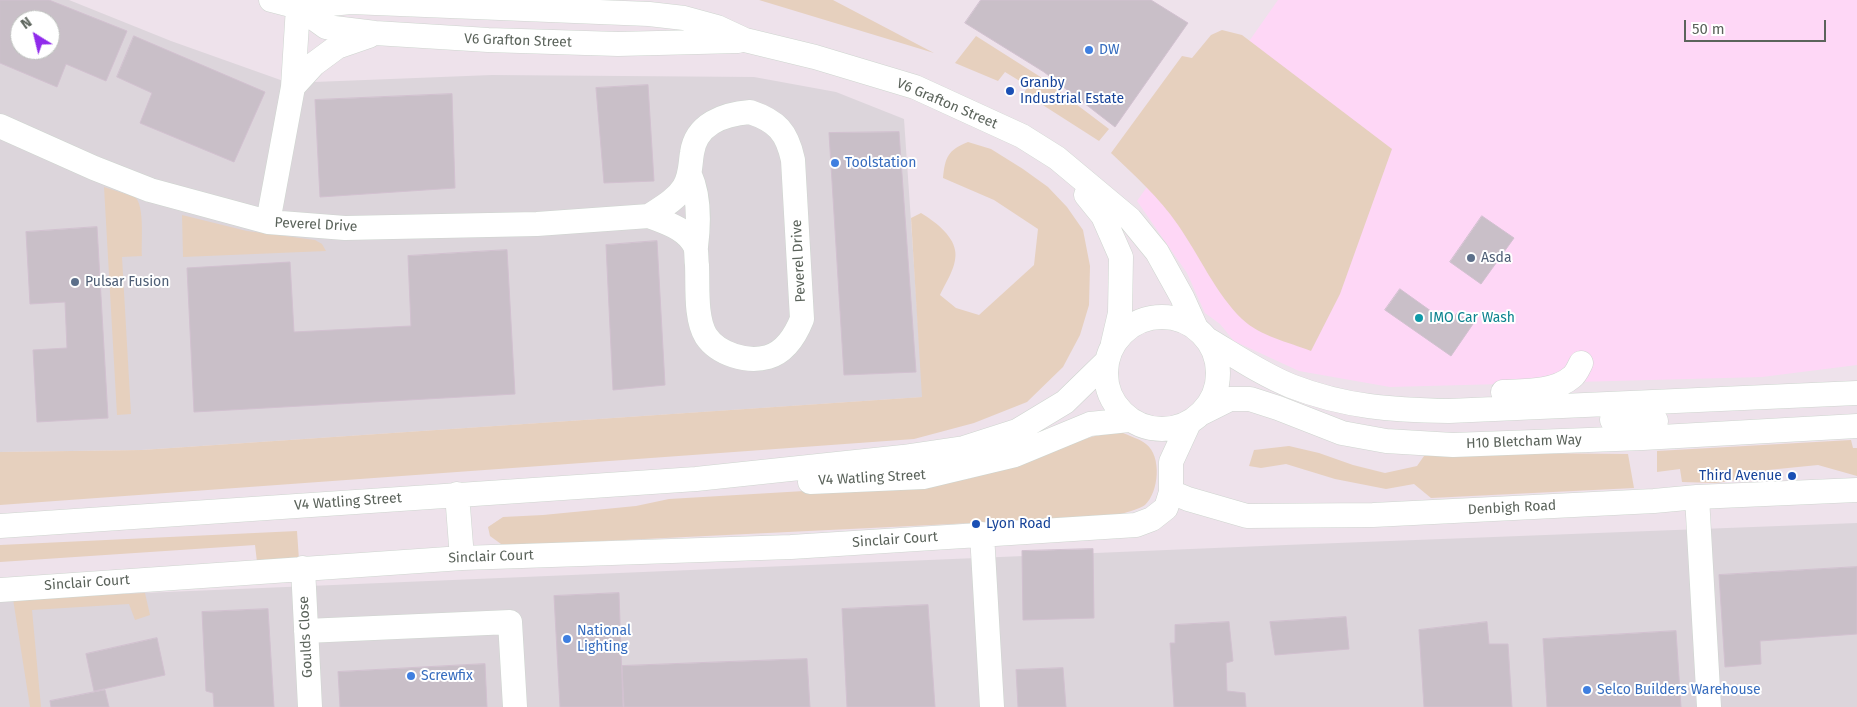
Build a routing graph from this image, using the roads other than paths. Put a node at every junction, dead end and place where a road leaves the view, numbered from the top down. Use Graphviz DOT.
graph roads {
  1 [pos="272,0"];
  2 [pos="447,3"];
  3 [pos="535,3"];
  4 [pos="595,6"];
  5 [pos="298,7"];
  6 [pos="375,33"];
  7 [pos="488,40"];
  8 [pos="745,40"];
  9 [pos="618,44"];
  10 [pos="293,87"];
  11 [pos="0,126"];
  12 [pos="1057,158"];
  13 [pos="690,175"];
  14 [pos="648,216"];
  15 [pos="268,222"];
  16 [pos="696,247"];
  17 [pos="1202,333"];
  18 [pos="1109,353"];
  19 [pos="1581,363"];
  20 [pos="1273,377"];
  21 [pos="1857,393"];
  22 [pos="1857,410"];
  23 [pos="1196,418"];
  24 [pos="1612,420"];
  25 [pos="1137,424"];
  26 [pos="1857,426"];
  27 [pos="1171,462"];
  28 [pos="696,479"];
  29 [pos="1857,490"];
  30 [pos="1171,492"];
  31 [pos="457,494"];
  32 [pos="1697,497"];
  33 [pos="0,526"];
  34 [pos="982,534"];
  35 [pos="462,558"];
  36 [pos="302,568"];
  37 [pos="0,590"];
  38 [pos="306,631"];
  39 [pos="310,707"];
  40 [pos="515,707"];
  41 [pos="992,707"];
  42 [pos="1709,707"];
  1 -- 5 [label="street, V6 Grafton Street"];
  2 -- 3 [label="street, V6 Grafton Street"];
  2 -- 5 [label="street, V6 Grafton Street"];
  3 -- 4 [label="street, V6 Grafton Street"];
  3 -- 7 [label="street"];
  3 -- 9 [label="street"];
  4 -- 8 [label="street, V6 Grafton Street"];
  5 -- 6 [label="street, V6 Grafton Street"];
  5 -- 10 [label="street"];
  6 -- 7 [label="street, V6 Grafton Street"];
  6 -- 10 [label="street"];
  7 -- 9 [label="street, V6 Grafton Street"];
  8 -- 9 [label="street, V6 Grafton Street"];
  8 -- 12 [label="street, V6 Grafton Street"];
  10 -- 15 [label="street"];
  11 -- 15 [label="street, Peverel Drive"];
  12 -- 17 [label="street, V6 Grafton Street"];
  12 -- 18 [label="street, V6 Grafton Street"];
  13 -- 14 [label="street, Peverel Drive"];
  13 -- 16 [label="street, Peverel Drive"];
  13 -- 16 [label="street, Peverel Drive"];
  14 -- 15 [label="street, Peverel Drive"];
  14 -- 16 [label="street, Peverel Drive"];
  17 -- 18 [label="street"];
  17 -- 20 [label="street"];
  17 -- 23 [label="street"];
  18 -- 25 [label="street"];
  18 -- 28 [label="street, V4 Watling Street"];
  19 -- 20 [label="street"];
  20 -- 21 [label="street"];
  22 -- 24 [label="street"];
  23 -- 25 [label="street"];
  23 -- 26 [label="street, H10 Bletcham Way"];
  23 -- 27 [label="street"];
  25 -- 27 [label="street"];
  25 -- 28 [label="street, V4 Watling Street"];
  27 -- 30 [label="street"];
  28 -- 31 [label="street, V4 Watling Street"];
  29 -- 32 [label="street, Denbigh Road"];
  30 -- 32 [label="street, Denbigh Road"];
  30 -- 34 [label="street"];
  31 -- 33 [label="street, V4 Watling Street"];
  31 -- 35 [label="street"];
  32 -- 42 [label="street"];
  34 -- 35 [label="street, Sinclair Court"];
  34 -- 41 [label="street"];
  35 -- 36 [label="street, Sinclair Court"];
  36 -- 37 [label="street, Sinclair Court"];
  36 -- 38 [label="street, Goulds Close"];
  38 -- 39 [label="street, Goulds Close"];
  38 -- 40 [label="street"];
}
